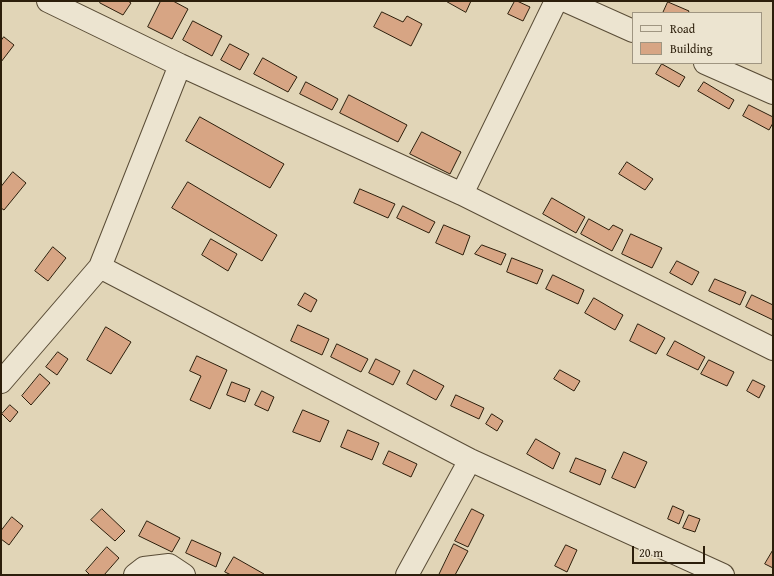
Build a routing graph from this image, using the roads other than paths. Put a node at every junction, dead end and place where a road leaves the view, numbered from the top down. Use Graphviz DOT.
graph roads {
  1 [pos="48,1"];
  2 [pos="556,1"];
  3 [pos="566,1"];
  4 [pos="632,31"];
  5 [pos="707,64"];
  6 [pos="180,65"];
  7 [pos="773,93"];
  8 [pos="462,194"];
  9 [pos="100,267"];
  10 [pos="773,348"];
  11 [pos="1,382"];
  12 [pos="470,460"];
  13 [pos="715,573"];
  14 [pos="135,575"];
  15 [pos="184,575"];
  16 [pos="406,575"];
  1 -- 6 [label="street"];
  2 -- 8 [label="street"];
  3 -- 4 [label="street"];
  5 -- 7 [label="street"];
  6 -- 8 [label="street"];
  6 -- 9 [label="street"];
  8 -- 10 [label="street"];
  9 -- 11 [label="street"];
  9 -- 12 [label="street"];
  12 -- 13 [label="street"];
  12 -- 16 [label="street"];
  14 -- 15 [label="street"];
}
